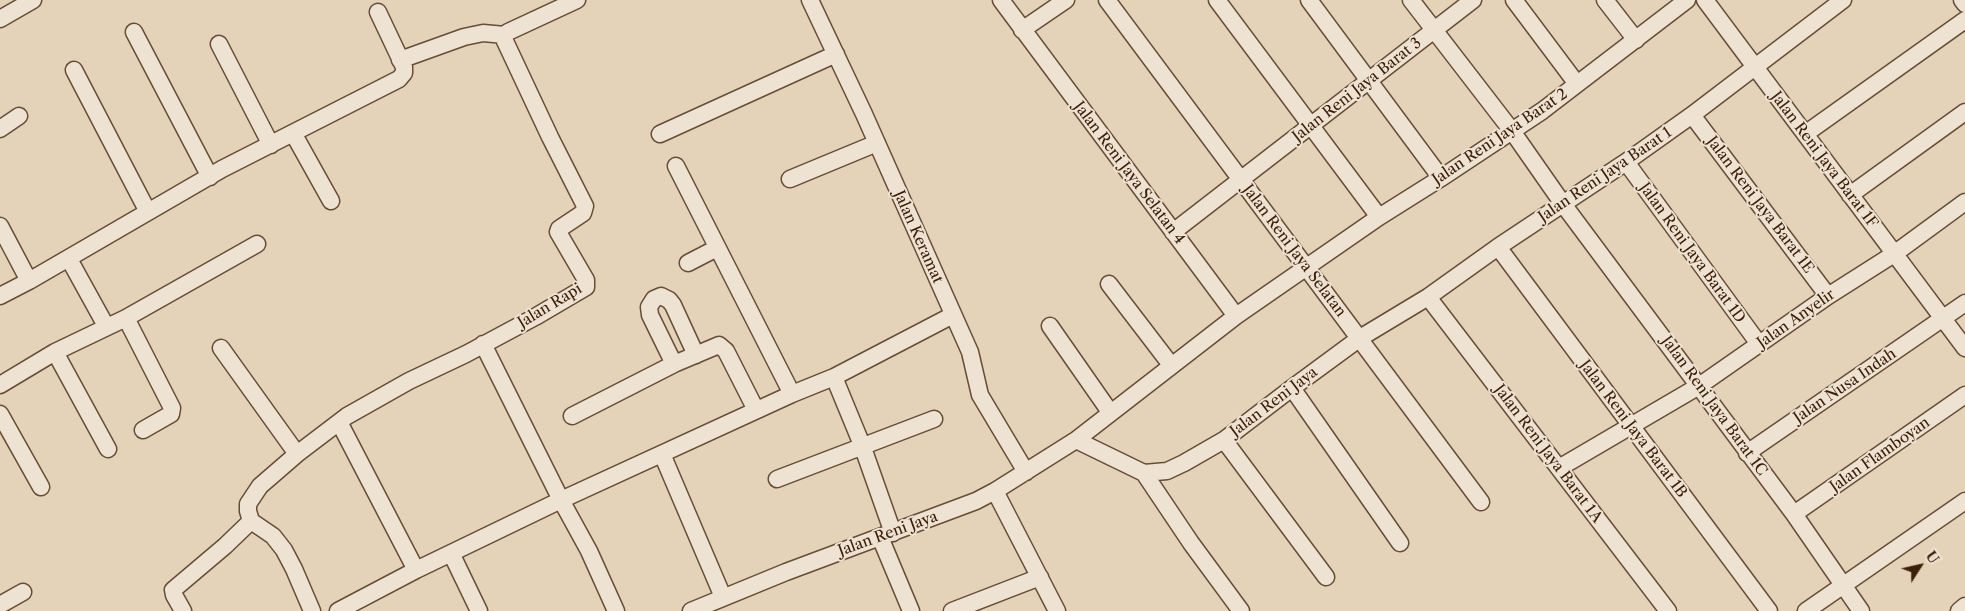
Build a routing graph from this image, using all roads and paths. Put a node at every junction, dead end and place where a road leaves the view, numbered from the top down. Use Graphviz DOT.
graph roads {
  1 [pos="32,0"];
  2 [pos="577,0"];
  3 [pos="810,0"];
  4 [pos="1001,0"];
  5 [pos="1066,0"];
  6 [pos="1107,0"];
  7 [pos="1217,0"];
  8 [pos="1309,0"];
  9 [pos="1411,0"];
  10 [pos="1473,0"];
  11 [pos="1514,0"];
  12 [pos="1605,0"];
  13 [pos="1687,0"];
  14 [pos="1705,0"];
  15 [pos="1844,0"];
  16 [pos="1962,0"];
  17 [pos="1965,4"];
  18 [pos="378,12"];
  19 [pos="0,19"];
  20 [pos="1965,20"];
  21 [pos="1022,30"];
  22 [pos="1434,30"];
  23 [pos="134,32"];
  24 [pos="505,35"];
  25 [pos="1636,40"];
  26 [pos="219,44"];
  27 [pos="836,54"];
  28 [pos="400,60"];
  29 [pos="1754,68"];
  30 [pos="74,70"];
  31 [pos="1369,80"];
  32 [pos="1577,84"];
  33 [pos="1965,112"];
  34 [pos="1692,115"];
  35 [pos="19,116"];
  36 [pos="1311,126"];
  37 [pos="0,129"];
  38 [pos="1512,132"];
  39 [pos="293,133"];
  40 [pos="660,134"];
  41 [pos="1805,134"];
  42 [pos="877,143"];
  43 [pos="271,145"];
  44 [pos="1626,162"];
  45 [pos="676,166"];
  46 [pos="210,177"];
  47 [pos="1441,178"];
  48 [pos="790,179"];
  49 [pos="1241,180"];
  50 [pos="1850,195"];
  51 [pos="331,201"];
  52 [pos="1965,202"];
  53 [pos="1563,204"];
  54 [pos="148,212"];
  55 [pos="1379,216"];
  56 [pos="0,226"];
  57 [pos="1173,232"];
  58 [pos="257,244"];
  59 [pos="1498,247"];
  60 [pos="717,248"];
  61 [pos="1894,254"];
  62 [pos="69,259"];
  63 [pos="688,263"];
  64 [pos="1306,266"];
  65 [pos="29,282"];
  66 [pos="1109,284"];
  67 [pos="0,296"];
  68 [pos="1828,296"];
  69 [pos="1428,297"];
  70 [pos="1965,303"];
  71 [pos="953,315"];
  72 [pos="1236,316"];
  73 [pos="126,318"];
  74 [pos="1944,319"];
  75 [pos="106,326"];
  76 [pos="1050,326"];
  77 [pos="1360,338"];
  78 [pos="483,344"];
  79 [pos="1759,344"];
  80 [pos="220,348"];
  81 [pos="1965,348"];
  82 [pos="56,352"];
  83 [pos="696,355"];
  84 [pos="674,364"];
  85 [pos="1171,365"];
  86 [pos="834,377"];
  87 [pos="0,385"];
  88 [pos="1699,386"];
  89 [pos="1292,388"];
  90 [pos="792,394"];
  91 [pos="1965,395"];
  92 [pos="756,410"];
  93 [pos="1110,412"];
  94 [pos="0,414"];
  95 [pos="572,416"];
  96 [pos="934,419"];
  97 [pos="339,422"];
  98 [pos="1630,427"];
  99 [pos="143,430"];
  100 [pos="1076,440"];
  101 [pos="1224,440"];
  102 [pos="862,445"];
  103 [pos="108,449"];
  104 [pos="1747,453"];
  105 [pos="297,454"];
  106 [pos="662,454"];
  107 [pos="1559,468"];
  108 [pos="1026,472"];
  109 [pos="1144,473"];
  110 [pos="777,479"];
  111 [pos="41,487"];
  112 [pos="995,491"];
  113 [pos="561,500"];
  114 [pos="1965,501"];
  115 [pos="1481,502"];
  116 [pos="1794,514"];
  117 [pos="251,521"];
  118 [pos="887,535"];
  119 [pos="1400,544"];
  120 [pos="451,553"];
  121 [pos="416,570"];
  122 [pos="1040,577"];
  123 [pos="1326,577"];
  124 [pos="1845,586"];
  125 [pos="22,592"];
  126 [pos="724,597"];
  127 [pos="0,605"];
  128 [pos="1965,606"];
  129 [pos="348,609"];
  130 [pos="183,611"];
  131 [pos="312,611"];
  132 [pos="479,611"];
  133 [pos="616,611"];
  134 [pos="691,611"];
  135 [pos="911,611"];
  136 [pos="952,611"];
  137 [pos="1058,611"];
  138 [pos="1241,611"];
  139 [pos="1668,611"];
  140 [pos="1769,611"];
  141 [pos="1806,611"];
  142 [pos="1861,611"];
  143 [pos="1958,611"];
  1 -- 19 [label="street"];
  2 -- 24 [label="street"];
  3 -- 27 [label="street, Jalan Keramat"];
  4 -- 21 [label="street, Jalan Reni Jaya Selatan 4"];
  5 -- 21 [label="street"];
  6 -- 49 [label="street, Jalan Reni Jaya Selatan"];
  7 -- 36 [label="street"];
  8 -- 31 [label="street"];
  9 -- 22 [label="street, Jalan Reni Jaya Barat 1C"];
  10 -- 22 [label="street, Jalan Reni Jaya Barat 3"];
  11 -- 32 [label="street"];
  12 -- 25 [label="street"];
  13 -- 25 [label="street, Jalan Reni Jaya Barat 2"];
  14 -- 29 [label="street, Jalan Reni Jaya Barat 1F"];
  15 -- 29 [label="street, Jalan Reni Jaya Barat 1"];
  16 -- 17 [label="street"];
  18 -- 28 [label="street"];
  20 -- 41 [label="street"];
  21 -- 57 [label="street, Jalan Reni Jaya Selatan 4"];
  22 -- 31 [label="street, Jalan Reni Jaya Barat 3"];
  22 -- 38 [label="street, Jalan Reni Jaya Barat 1C"];
  23 -- 46 [label="street"];
  24 -- 28 [label="street"];
  24 -- 78 [label="street, Jalan Rapi"];
  25 -- 32 [label="street, Jalan Reni Jaya Barat 2"];
  26 -- 43 [label="street"];
  27 -- 40 [label="street"];
  27 -- 42 [label="street, Jalan Keramat"];
  28 -- 39 [label="street"];
  29 -- 34 [label="street, Jalan Reni Jaya Barat 1"];
  29 -- 41 [label="street, Jalan Reni Jaya Barat 1F"];
  30 -- 54 [label="street"];
  31 -- 36 [label="street, Jalan Reni Jaya Barat 3"];
  31 -- 47 [label="street"];
  32 -- 38 [label="street, Jalan Reni Jaya Barat 2"];
  33 -- 50 [label="street"];
  34 -- 44 [label="street, Jalan Reni Jaya Barat 1"];
  34 -- 68 [label="street, Jalan Reni Jaya Barat 1E"];
  35 -- 37 [label="street"];
  36 -- 49 [label="street, Jalan Reni Jaya Barat 3"];
  36 -- 55 [label="street"];
  38 -- 47 [label="street, Jalan Reni Jaya Barat 2"];
  38 -- 53 [label="street, Jalan Reni Jaya Barat 1C"];
  39 -- 43 [label="street"];
  39 -- 51 [label="street"];
  41 -- 50 [label="street, Jalan Reni Jaya Barat 1F"];
  42 -- 48 [label="street"];
  42 -- 71 [label="street, Jalan Keramat"];
  43 -- 46 [label="street"];
  44 -- 53 [label="street, Jalan Reni Jaya Barat 1"];
  44 -- 79 [label="street, Jalan Reni Jaya Barat 1D"];
  45 -- 60 [label="street"];
  46 -- 54 [label="street"];
  47 -- 55 [label="street, Jalan Reni Jaya Barat 2"];
  49 -- 57 [label="street, Jalan Reni Jaya Barat 3"];
  49 -- 64 [label="street, Jalan Reni Jaya Selatan"];
  50 -- 61 [label="street, Jalan Reni Jaya Barat 1F"];
  52 -- 61 [label="street, Jalan Anyelir"];
  53 -- 59 [label="street, Jalan Reni Jaya Barat 1"];
  53 -- 88 [label="street, Jalan Reni Jaya Barat 1C"];
  54 -- 62 [label="street"];
  55 -- 64 [label="street, Jalan Reni Jaya Barat 2"];
  56 -- 65 [label="street"];
  57 -- 72 [label="street, Jalan Reni Jaya Selatan 4"];
  58 -- 73 [label="street"];
  59 -- 69 [label="street, Jalan Reni Jaya Barat 1"];
  59 -- 98 [label="street, Jalan Reni Jaya Barat 1B"];
  60 -- 63 [label="street"];
  60 -- 90 [label="street"];
  61 -- 68 [label="street, Jalan Anyelir"];
  61 -- 74 [label="street, Jalan Reni Jaya Barat 1F"];
  62 -- 65 [label="street"];
  62 -- 75 [label="street"];
  64 -- 72 [label="street, Jalan Reni Jaya"];
  64 -- 77 [label="street, Jalan Reni Jaya Selatan"];
  65 -- 67 [label="street"];
  66 -- 85 [label="street"];
  68 -- 79 [label="street, Jalan Anyelir"];
  69 -- 77 [label="street, Jalan Reni Jaya Barat 1"];
  69 -- 107 [label="street, Jalan Reni Jaya Barat 1A"];
  70 -- 74 [label="street, Jalan Nusa Indah"];
  71 -- 86 [label="street"];
  71 -- 108 [label="street, Jalan Keramat"];
  72 -- 85 [label="street, Jalan Reni Jaya"];
  73 -- 75 [label="street"];
  73 -- 99 [label="street"];
  74 -- 81 [label="street, Jalan Reni Jaya Barat 1F"];
  74 -- 104 [label="street, Jalan Nusa Indah"];
  75 -- 82 [label="street"];
  76 -- 93 [label="street"];
  77 -- 89 [label="street, Jalan Reni Jaya"];
  77 -- 115 [label="street, Jalan Reni Jaya Selatan"];
  78 -- 97 [label="street, Jalan Rapi"];
  78 -- 113 [label="street"];
  79 -- 88 [label="street, Jalan Anyelir"];
  80 -- 105 [label="street"];
  82 -- 87 [label="street"];
  82 -- 103 [label="street"];
  83 -- 84 [label="street"];
  83 -- 84 [label="street"];
  83 -- 92 [label="street"];
  84 -- 95 [label="street"];
  85 -- 93 [label="street, Jalan Reni Jaya"];
  86 -- 90 [label="street"];
  86 -- 102 [label="street"];
  88 -- 98 [label="street, Jalan Anyelir"];
  88 -- 104 [label="street, Jalan Reni Jaya Barat 1C"];
  89 -- 101 [label="street, Jalan Reni Jaya"];
  89 -- 119 [label="street"];
  90 -- 92 [label="street"];
  91 -- 116 [label="street, Jalan Flamboyan"];
  92 -- 106 [label="street"];
  93 -- 100 [label="street, Jalan Reni Jaya"];
  94 -- 111 [label="street"];
  96 -- 102 [label="street"];
  97 -- 105 [label="street, Jalan Rapi"];
  97 -- 121 [label="street"];
  98 -- 107 [label="street, Jalan Anyelir"];
  98 -- 140 [label="street, Jalan Reni Jaya Barat 1B"];
  100 -- 108 [label="street, Jalan Reni Jaya"];
  100 -- 109 [label="street"];
  101 -- 109 [label="street, Jalan Reni Jaya"];
  101 -- 123 [label="street"];
  102 -- 110 [label="street"];
  102 -- 118 [label="street"];
  104 -- 116 [label="street, Jalan Reni Jaya Barat 1C"];
  105 -- 117 [label="street, Jalan Rapi"];
  106 -- 113 [label="street"];
  106 -- 126 [label="street"];
  107 -- 139 [label="street, Jalan Reni Jaya Barat 1A"];
  108 -- 112 [label="street, Jalan Reni Jaya"];
  109 -- 138 [label="street"];
  112 -- 118 [label="street, Jalan Reni Jaya"];
  112 -- 122 [label="street"];
  113 -- 120 [label="street"];
  113 -- 133 [label="street"];
  114 -- 124 [label="street"];
  116 -- 124 [label="street, Jalan Reni Jaya Barat 1C"];
  117 -- 130 [label="street"];
  117 -- 131 [label="street"];
  118 -- 126 [label="street, Jalan Reni Jaya"];
  118 -- 135 [label="street"];
  120 -- 121 [label="street"];
  120 -- 132 [label="street"];
  121 -- 129 [label="street"];
  122 -- 136 [label="street"];
  122 -- 137 [label="street"];
  124 -- 141 [label="street"];
  124 -- 142 [label="street, Jalan Reni Jaya Barat 1C"];
  125 -- 127 [label="street"];
  126 -- 134 [label="street, Jalan Reni Jaya"];
  128 -- 143 [label="street"];
}
